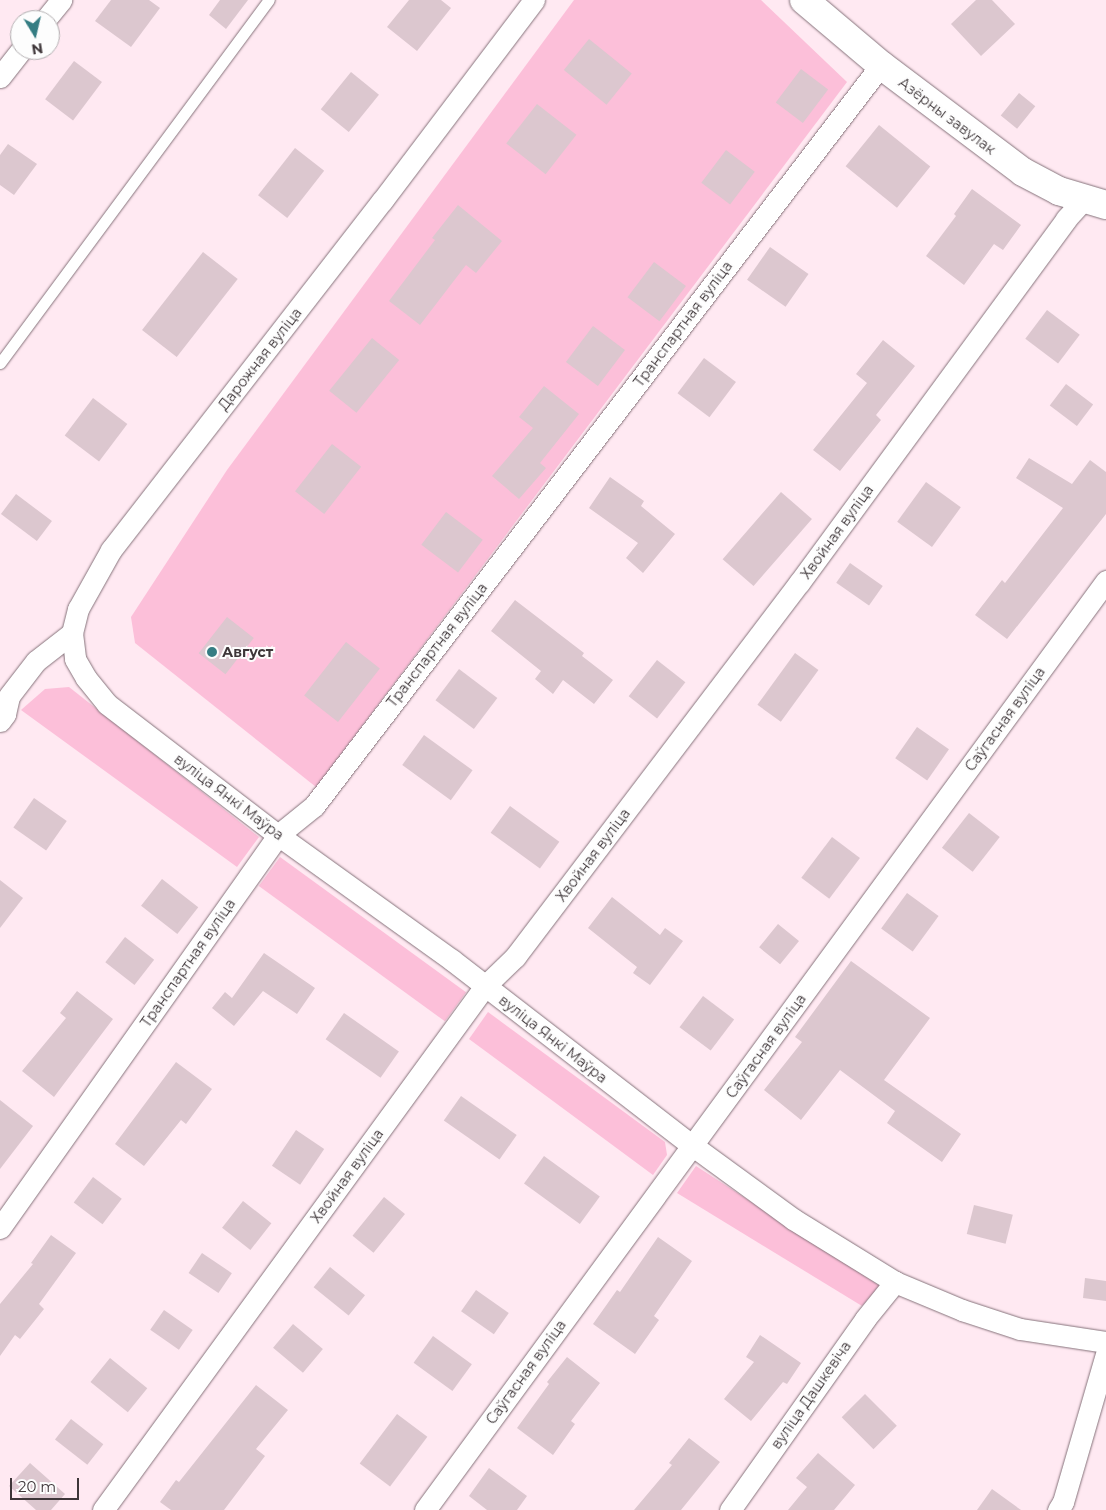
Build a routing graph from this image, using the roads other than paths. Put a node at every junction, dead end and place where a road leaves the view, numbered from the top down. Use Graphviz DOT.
graph roads {
  1 [pos="61,0"];
  2 [pos="269,0"];
  3 [pos="534,0"];
  4 [pos="804,0"];
  5 [pos="53,10"];
  6 [pos="14,60"];
  7 [pos="881,65"];
  8 [pos="0,77"];
  9 [pos="1095,202"];
  10 [pos="0,363"];
  11 [pos="1106,581"];
  12 [pos="72,633"];
  13 [pos="5,693"];
  14 [pos="0,721"];
  15 [pos="278,836"];
  16 [pos="485,986"];
  17 [pos="693,1146"];
  18 [pos="0,1228"];
  19 [pos="895,1282"];
  20 [pos="1106,1342"];
  21 [pos="1106,1354"];
  22 [pos="102,1510"];
  23 [pos="425,1510"];
  24 [pos="730,1510"];
  25 [pos="1058,1510"];
  1 -- 5 [label="street"];
  2 -- 10 [label="lane"];
  3 -- 12 [label="street, Дарожная вуліца"];
  4 -- 7 [label="street, Азёрны завулак"];
  6 -- 8 [label="street"];
  7 -- 9 [label="street, Азёрны завулак"];
  7 -- 15 [label="street, Транспартная вуліца"];
  9 -- 16 [label="street, Хвойная вуліца"];
  11 -- 17 [label="street, Саўгасная вуліца"];
  12 -- 13 [label="street"];
  12 -- 15 [label="street, вуліца Янкі Маўра"];
  13 -- 14 [label="street"];
  15 -- 16 [label="street, вуліца Янкі Маўра"];
  15 -- 18 [label="street, Транспартная вуліца"];
  16 -- 17 [label="street, вуліца Янкі Маўра"];
  16 -- 22 [label="street, Хвойная вуліца"];
  17 -- 19 [label="street, вуліца Янкі Маўра"];
  17 -- 23 [label="street, Саўгасная вуліца"];
  19 -- 20 [label="street, вуліца Янкі Маўра"];
  19 -- 24 [label="street, вуліца Дашкевіча"];
  21 -- 25 [label="street"];
}
